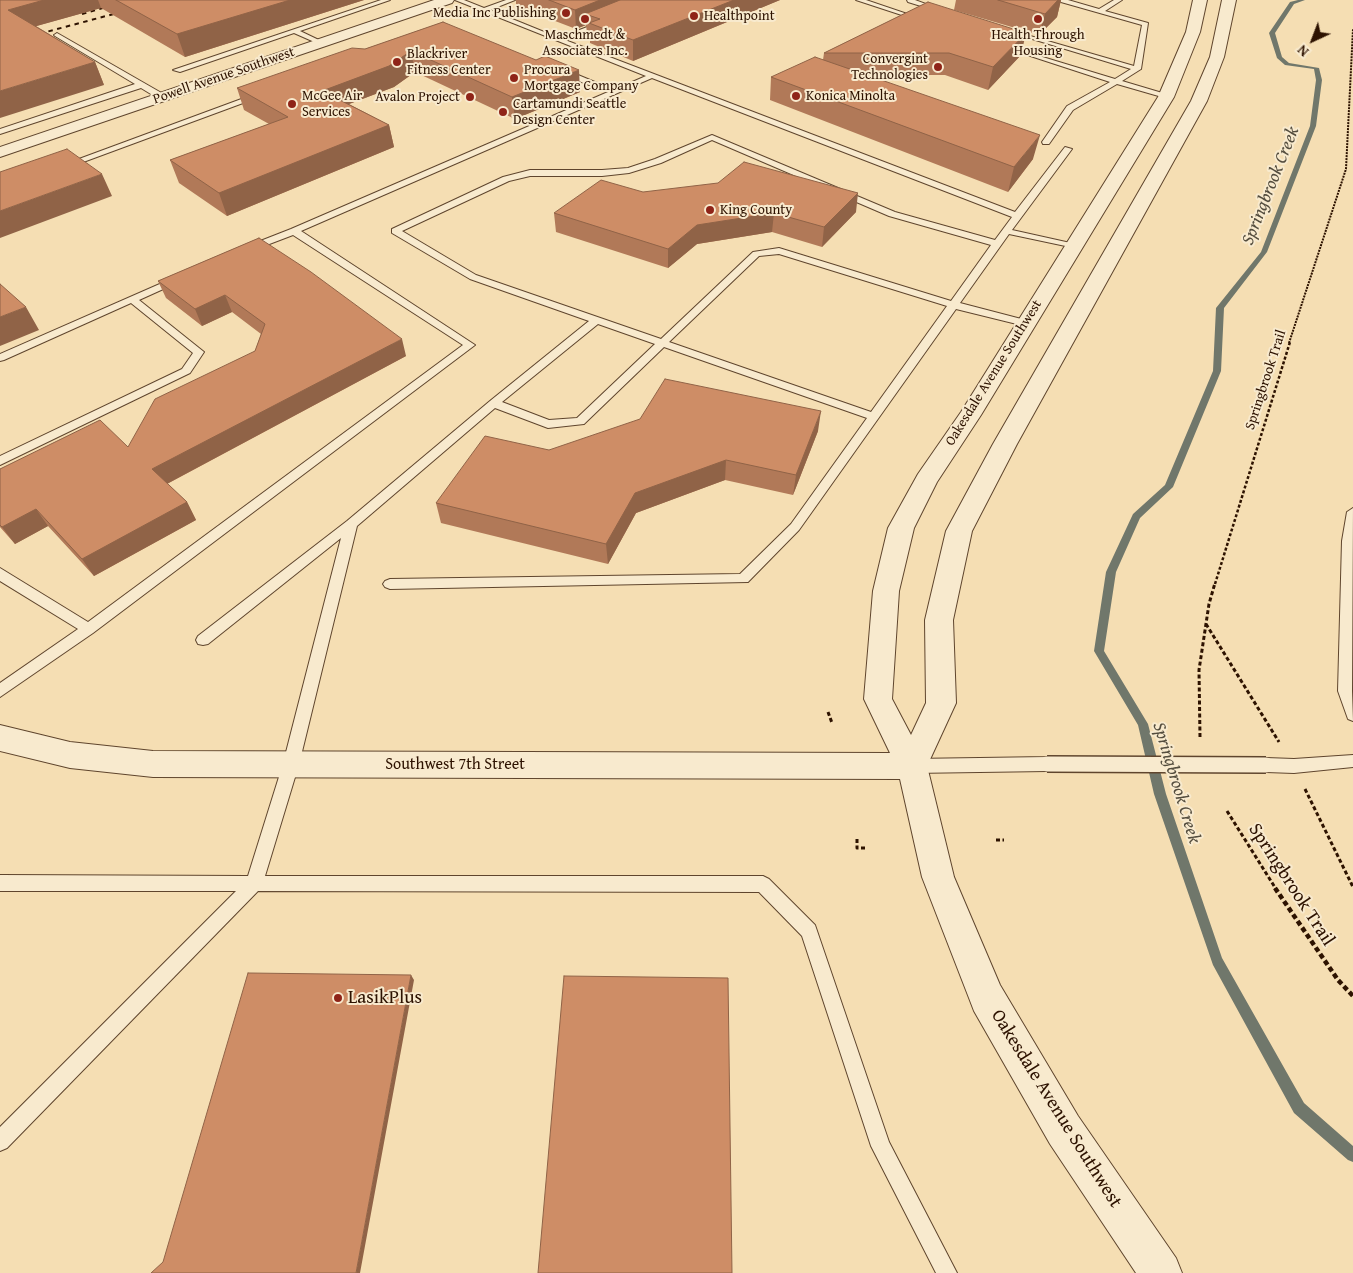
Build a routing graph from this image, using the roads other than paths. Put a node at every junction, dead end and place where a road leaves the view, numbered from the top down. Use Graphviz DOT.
graph roads {
  1 [pos="387,0"];
  2 [pos="447,0"];
  3 [pos="458,0"];
  4 [pos="512,0"];
  5 [pos="859,0"];
  6 [pos="912,0"];
  7 [pos="1065,0"];
  8 [pos="1119,0"];
  9 [pos="1200,0"];
  10 [pos="1229,0"];
  11 [pos="484,10"];
  12 [pos="1100,11"];
  13 [pos="947,12"];
  14 [pos="614,18"];
  15 [pos="928,22"];
  16 [pos="1004,29"];
  17 [pos="1224,29"];
  18 [pos="294,31"];
  19 [pos="57,35"];
  20 [pos="559,40"];
  21 [pos="994,42"];
  22 [pos="321,43"];
  23 [pos="551,67"];
  24 [pos="1136,69"];
  25 [pos="177,70"];
  26 [pos="652,76"];
  27 [pos="1117,81"];
  28 [pos="141,85"];
  29 [pos="614,92"];
  30 [pos="264,94"];
  31 [pos="1178,94"];
  32 [pos="162,97"];
  33 [pos="96,110"];
  34 [pos="0,132"];
  35 [pos="1046,142"];
  36 [pos="1068,149"];
  37 [pos="0,152"];
  38 [pos="56,168"];
  39 [pos="1017,216"];
  40 [pos="294,231"];
  41 [pos="1006,231"];
  42 [pos="997,244"];
  43 [pos="1072,246"];
  44 [pos="239,253"];
  45 [pos="186,275"];
  46 [pos="132,299"];
  47 [pos="954,305"];
  48 [pos="597,320"];
  49 [pos="1026,324"];
  50 [pos="662,343"];
  51 [pos="0,358"];
  52 [pos="1030,399"];
  53 [pos="494,403"];
  54 [pos="875,417"];
  55 [pos="0,461"];
  56 [pos="1353,512"];
  57 [pos="351,524"];
  58 [pos="0,573"];
  59 [pos="390,584"];
  60 [pos="1350,598"];
  61 [pos="88,629"];
  62 [pos="203,640"];
  63 [pos="0,691"];
  64 [pos="1353,715"];
  65 [pos="0,738"];
  66 [pos="1353,760"];
  67 [pos="291,764"];
  68 [pos="912,766"];
  69 [pos="0,883"];
  70 [pos="254,884"];
  71 [pos="0,1141"];
  72 [pos="947,1273"];
  73 [pos="1161,1273"];
  1 -- 18 [label="lane"];
  2 -- 22 [label="street, Powell Avenue Southwest"];
  3 -- 11 [label="lane"];
  4 -- 11 [label="lane"];
  5 -- 15 [label="lane"];
  6 -- 13 [label="lane"];
  7 -- 12 [label="lane"];
  8 -- 12 [label="lane"];
  9 -- 31 [label="street, Oakesdale Avenue Southwest"];
  10 -- 17 [label="street"];
  11 -- 20 [label="lane"];
  12 -- 24 [label="lane"];
  14 -- 20 [label="lane"];
  16 -- 24 [label="lane"];
  17 -- 31 [label="street"];
  17 -- 52 [label="street"];
  18 -- 22 [label="lane"];
  18 -- 25 [label="lane"];
  19 -- 28 [label="lane"];
  20 -- 26 [label="lane"];
  21 -- 27 [label="lane"];
  22 -- 32 [label="street, Powell Avenue Southwest"];
  23 -- 29 [label="lane"];
  24 -- 27 [label="lane"];
  26 -- 29 [label="lane"];
  26 -- 39 [label="lane"];
  27 -- 31 [label="lane"];
  27 -- 35 [label="lane"];
  28 -- 32 [label="lane"];
  28 -- 33 [label="lane"];
  29 -- 40 [label="lane"];
  30 -- 38 [label="lane"];
  31 -- 43 [label="street, Oakesdale Avenue Southwest"];
  32 -- 33 [label="street, Powell Avenue Southwest"];
  33 -- 34 [label="lane"];
  33 -- 37 [label="street, Powell Avenue Southwest"];
  36 -- 39 [label="lane"];
  39 -- 41 [label="lane"];
  40 -- 44 [label="lane"];
  40 -- 61 [label="lane"];
  41 -- 42 [label="lane"];
  41 -- 43 [label="lane"];
  42 -- 47 [label="lane"];
  42 -- 48 [label="lane"];
  43 -- 49 [label="street, Oakesdale Avenue Southwest"];
  43 -- 52 [label="street"];
  45 -- 46 [label="lane"];
  46 -- 51 [label="lane"];
  46 -- 55 [label="lane"];
  47 -- 49 [label="lane"];
  47 -- 50 [label="lane"];
  47 -- 54 [label="lane"];
  48 -- 50 [label="lane"];
  48 -- 53 [label="lane"];
  49 -- 68 [label="street, Oakesdale Avenue Southwest"];
  50 -- 53 [label="lane"];
  50 -- 54 [label="lane"];
  52 -- 68 [label="street"];
  53 -- 57 [label="lane"];
  54 -- 59 [label="lane"];
  56 -- 60 [label="lane"];
  57 -- 62 [label="lane"];
  57 -- 67 [label="lane"];
  58 -- 61 [label="lane"];
  60 -- 64 [label="lane"];
  61 -- 63 [label="lane"];
  65 -- 67 [label="street, Southwest 7th Street"];
  66 -- 68 [label="lane, bridge"];
  67 -- 68 [label="street, Southwest 7th Street"];
  67 -- 70 [label="lane"];
  68 -- 73 [label="street, Oakesdale Avenue Southwest"];
  69 -- 70 [label="lane"];
  70 -- 71 [label="lane"];
  70 -- 72 [label="lane"];
}
